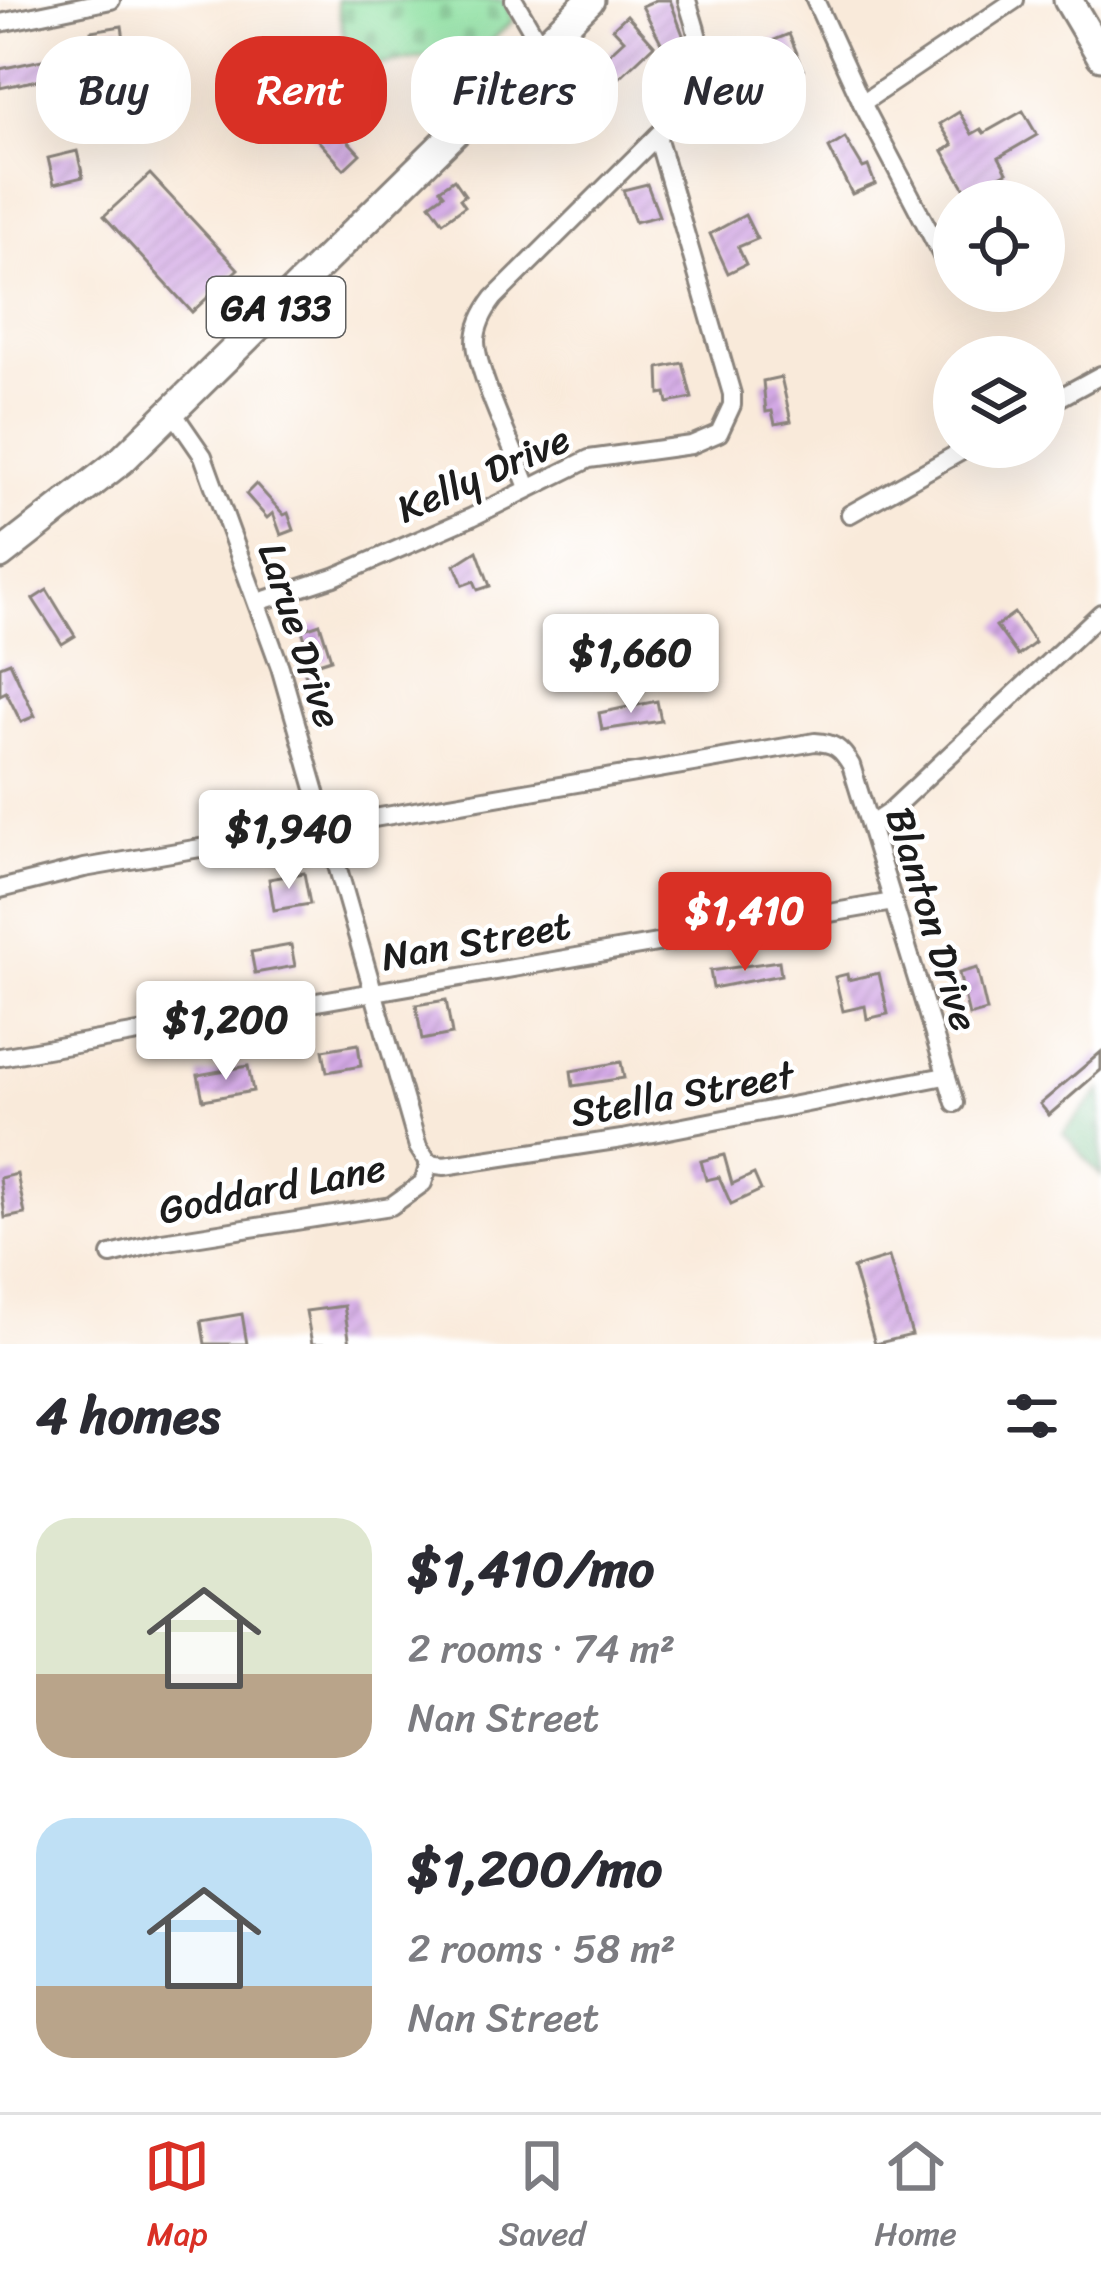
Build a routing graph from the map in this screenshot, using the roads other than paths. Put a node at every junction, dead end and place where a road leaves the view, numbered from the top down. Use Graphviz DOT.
graph roads {
  1 [pos="111,0"];
  2 [pos="514,0"];
  3 [pos="590,0"];
  4 [pos="687,0"];
  5 [pos="815,0"];
  6 [pos="1015,0"];
  7 [pos="1069,0"];
  8 [pos="0,23"];
  9 [pos="535,36"];
  10 [pos="554,36"];
  11 [pos="698,36"];
  12 [pos="1101,56"];
  13 [pos="862,103"];
  14 [pos="444,144"];
  15 [pos="649,144"];
  16 [pos="659,144"];
  17 [pos="933,238"];
  18 [pos="1101,375"];
  19 [pos="1065,395"];
  20 [pos="172,411"];
  21 [pos="933,467"];
  22 [pos="528,488"];
  23 [pos="850,514"];
  24 [pos="0,555"];
  25 [pos="259,602"];
  26 [pos="1101,613"];
  27 [pos="326,825"];
  28 [pos="870,825"];
  29 [pos="0,889"];
  30 [pos="893,902"];
  31 [pos="374,992"];
  32 [pos="0,1057"];
  33 [pos="945,1076"];
  34 [pos="955,1103"];
  35 [pos="429,1163"];
  36 [pos="111,1255"];
  1 -- 8 [label="street"];
  2 -- 9 [label="street"];
  3 -- 10 [label="main road, GA 133"];
  4 -- 11 [label="street"];
  5 -- 13 [label="street"];
  6 -- 13 [label="street"];
  7 -- 12 [label="main road"];
  13 -- 17 [label="street"];
  14 -- 20 [label="main road, GA 133"];
  15 -- 22 [label="street"];
  16 -- 22 [label="street, Kelly Drive"];
  18 -- 19 [label="street"];
  20 -- 24 [label="main road, GA 133"];
  20 -- 25 [label="street, Larue Drive"];
  21 -- 23 [label="street"];
  22 -- 25 [label="street, Kelly Drive"];
  25 -- 27 [label="street, Larue Drive"];
  26 -- 28 [label="street"];
  27 -- 28 [label="street, Blanton Drive"];
  27 -- 29 [label="street"];
  27 -- 31 [label="street, Larue Drive"];
  28 -- 30 [label="street, Blanton Drive"];
  30 -- 31 [label="street, Nan Street"];
  30 -- 33 [label="street, Blanton Drive"];
  31 -- 32 [label="street, Nan Street"];
  31 -- 35 [label="street, Larue Drive"];
  33 -- 34 [label="street, Blanton Drive"];
  33 -- 35 [label="street, Stella Street"];
  35 -- 36 [label="street, Goddard Lane"];
}
